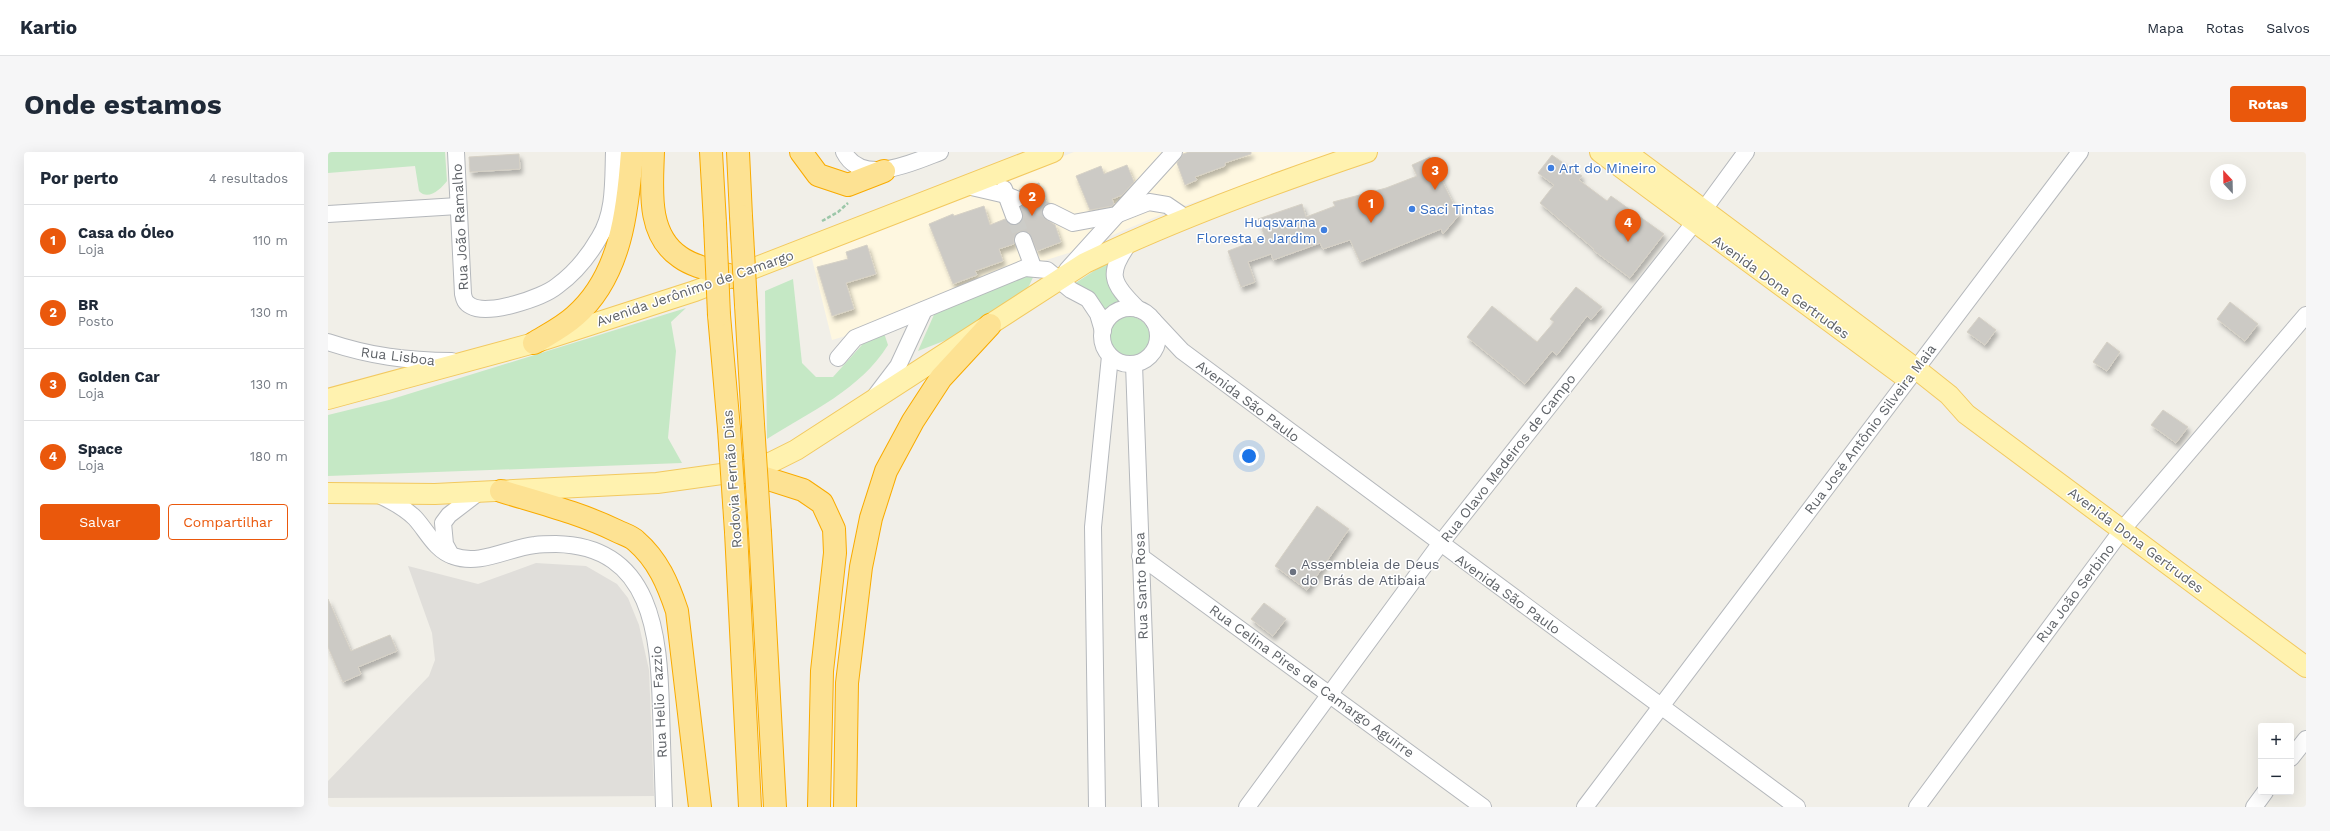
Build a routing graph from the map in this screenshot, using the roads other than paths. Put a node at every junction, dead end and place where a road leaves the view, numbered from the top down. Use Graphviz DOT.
graph roads {
  1 [pos="456,152"];
  2 [pos="614,152"];
  3 [pos="632,152"];
  4 [pos="653,152"];
  5 [pos="711,152"];
  6 [pos="738,152"];
  7 [pos="801,152"];
  8 [pos="844,152"];
  9 [pos="940,152"];
  10 [pos="1053,152"];
  11 [pos="1174,152"];
  12 [pos="1367,152"];
  13 [pos="1600,152"];
  14 [pos="1626,152"];
  15 [pos="1746,152"];
  16 [pos="2080,152"];
  17 [pos="884,171"];
  18 [pos="999,174"];
  19 [pos="966,186"];
  20 [pos="1011,197"];
  21 [pos="458,206"];
  22 [pos="1050,212"];
  23 [pos="328,214"];
  24 [pos="1116,215"];
  25 [pos="1014,216"];
  26 [pos="1699,217"];
  27 [pos="1186,218"];
  28 [pos="1023,240"];
  29 [pos="1131,241"];
  30 [pos="1033,267"];
  31 [pos="734,277"];
  32 [pos="1058,280"];
  33 [pos="1138,309"];
  34 [pos="924,310"];
  35 [pos="2306,315"];
  36 [pos="1153,320"];
  37 [pos="990,325"];
  38 [pos="1103,331"];
  39 [pos="328,342"];
  40 [pos="534,344"];
  41 [pos="1182,351"];
  42 [pos="1110,356"];
  43 [pos="1151,356"];
  44 [pos="838,358"];
  45 [pos="469,361"];
  46 [pos="1134,364"];
  47 [pos="1911,373"];
  48 [pos="328,399"];
  49 [pos="872,400"];
  50 [pos="743,471"];
  51 [pos="501,491"];
  52 [pos="372,492"];
  53 [pos="479,492"];
  54 [pos="328,493"];
  55 [pos="2122,530"];
  56 [pos="1440,544"];
  57 [pos="452,556"];
  58 [pos="1140,556"];
  59 [pos="2306,667"];
  60 [pos="1329,694"];
  61 [pos="1662,707"];
  62 [pos="2306,738"];
  63 [pos="2294,754"];
  64 [pos="2263,795"];
  65 [pos="664,807"];
  66 [pos="700,807"];
  67 [pos="750,807"];
  68 [pos="775,807"];
  69 [pos="819,807"];
  70 [pos="845,807"];
  71 [pos="1097,807"];
  72 [pos="1150,807"];
  73 [pos="1247,807"];
  74 [pos="1483,807"];
  75 [pos="1585,807"];
  76 [pos="1797,807"];
  77 [pos="1917,807"];
  78 [pos="2254,807"];
  1 -- 21 [label="street, Rua João Ramalho"];
  2 -- 21 [label="street, Rua João Ramalho"];
  3 -- 40 [label="highway"];
  4 -- 31 [label="highway"];
  5 -- 67 [label="highway, Rodovia Fernão Dias, bridge"];
  6 -- 68 [label="highway, Rodovia Fernão Dias, bridge"];
  7 -- 17 [label="highway"];
  8 -- 17 [label="street"];
  9 -- 17 [label="street"];
  10 -- 18 [label="main road, Avenida Jerônimo de Camargo"];
  11 -- 24 [label="street"];
  12 -- 27 [label="main road"];
  13 -- 26 [label="main road, Avenida Dona Gertrudes"];
  14 -- 26 [label="main road, Avenida Dona Gertrudes"];
  15 -- 26 [label="street, Rua Olavo Medeiros de Campo"];
  16 -- 47 [label="street, Rua José Antônio Silveira Maia"];
  18 -- 19 [label="main road, Avenida Jerônimo de Camargo"];
  18 -- 20 [label="street"];
  19 -- 20 [label="street"];
  19 -- 31 [label="main road, Avenida Jerônimo de Camargo"];
  20 -- 25 [label="street"];
  21 -- 23 [label="street"];
  22 -- 24 [label="street"];
  24 -- 27 [label="street"];
  24 -- 32 [label="street"];
  26 -- 47 [label="main road, Avenida Dona Gertrudes"];
  26 -- 56 [label="street, Rua Olavo Medeiros de Campo"];
  27 -- 29 [label="main road"];
  28 -- 30 [label="street"];
  29 -- 32 [label="main road"];
  29 -- 33 [label="street"];
  30 -- 32 [label="street"];
  30 -- 34 [label="street"];
  31 -- 40 [label="main road, Avenida Jerônimo de Camargo"];
  32 -- 37 [label="main road"];
  32 -- 38 [label="street"];
  33 -- 36 [label="street"];
  33 -- 38 [label="street"];
  34 -- 44 [label="street"];
  34 -- 49 [label="street"];
  35 -- 55 [label="street, Rua João Serbino"];
  36 -- 41 [label="street, Avenida São Paulo"];
  36 -- 43 [label="street"];
  37 -- 49 [label="main road"];
  37 -- 70 [label="highway"];
  38 -- 42 [label="street"];
  39 -- 45 [label="street, Rua Lisboa"];
  40 -- 45 [label="main road, Avenida Jerônimo de Camargo"];
  41 -- 43 [label="street, Avenida São Paulo"];
  41 -- 56 [label="street, Avenida São Paulo"];
  42 -- 46 [label="street"];
  42 -- 71 [label="street"];
  43 -- 46 [label="street"];
  45 -- 48 [label="main road, Avenida Jerônimo de Camargo"];
  46 -- 58 [label="street, Rua Santo Rosa"];
  47 -- 55 [label="main road, Avenida Dona Gertrudes"];
  47 -- 61 [label="street, Rua José Antônio Silveira Maia"];
  49 -- 50 [label="main road"];
  50 -- 51 [label="main road"];
  50 -- 69 [label="highway"];
  51 -- 53 [label="main road"];
  51 -- 66 [label="highway"];
  52 -- 53 [label="main road"];
  52 -- 54 [label="main road"];
  52 -- 57 [label="street, Rua Helio Fazzio"];
  53 -- 57 [label="street"];
  55 -- 59 [label="main road, Avenida Dona Gertrudes"];
  55 -- 77 [label="street, Rua João Serbino"];
  56 -- 60 [label="street, Rua Olavo Medeiros de Campo"];
  56 -- 61 [label="street, Avenida São Paulo"];
  57 -- 65 [label="street, Rua Helio Fazzio"];
  58 -- 60 [label="street, Rua Celina Pires de Camargo Aguirre"];
  58 -- 72 [label="street, Rua Santo Rosa"];
  60 -- 73 [label="street, Rua Olavo Medeiros de Campo"];
  60 -- 74 [label="street, Rua Celina Pires de Camargo Aguirre"];
  61 -- 75 [label="street, Rua José Antônio Silveira Maia"];
  61 -- 76 [label="street, Avenida São Paulo"];
  62 -- 63 [label="street"];
  64 -- 78 [label="street"];
}
